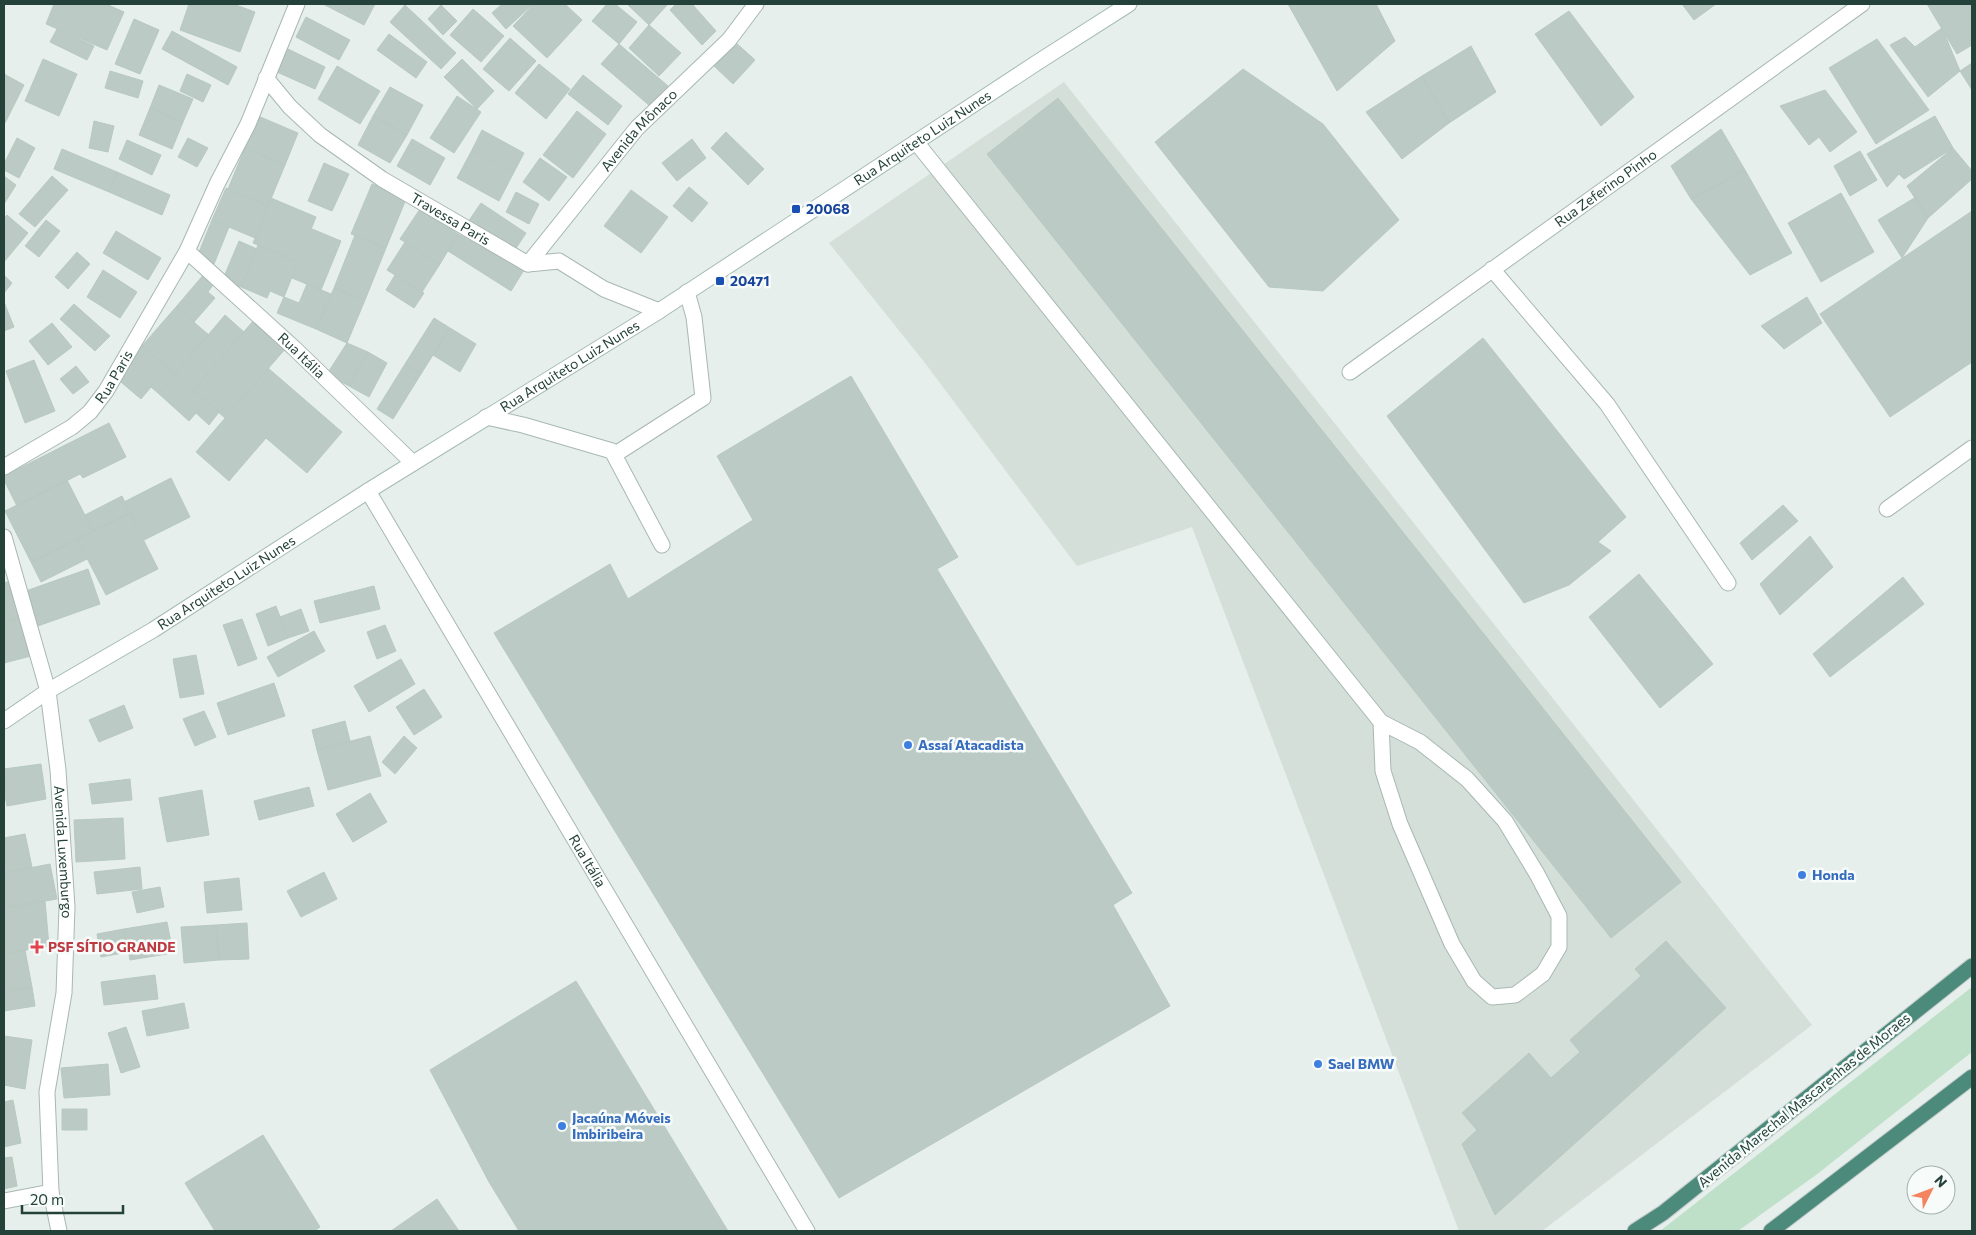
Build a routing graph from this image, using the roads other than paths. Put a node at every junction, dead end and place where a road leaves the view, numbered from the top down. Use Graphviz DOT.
graph roads {
  1 [pos="296,4"];
  2 [pos="756,4"];
  3 [pos="1129,4"];
  4 [pos="1862,4"];
  5 [pos="266,78"];
  6 [pos="916,142"];
  7 [pos="187,251"];
  8 [pos="528,264"];
  9 [pos="1492,269"];
  10 [pos="687,292"];
  11 [pos="659,311"];
  12 [pos="1350,372"];
  13 [pos="486,417"];
  14 [pos="1972,448"];
  15 [pos="614,455"];
  16 [pos="413,463"];
  17 [pos="4,467"];
  18 [pos="368,491"];
  19 [pos="1887,509"];
  20 [pos="4,537"];
  21 [pos="662,545"];
  22 [pos="1728,583"];
  23 [pos="48,691"];
  24 [pos="4,720"];
  25 [pos="1381,722"];
  26 [pos="1972,966"];
  27 [pos="1972,1077"];
  28 [pos="51,1192"];
  29 [pos="4,1201"];
  30 [pos="59,1231"];
  31 [pos="807,1231"];
  32 [pos="1635,1231"];
  33 [pos="1771,1231"];
  1 -- 5 [label="street, Rua Paris"];
  2 -- 8 [label="street, Avenida Mônaco"];
  3 -- 6 [label="street, Rua Arquiteto Luiz Nunes"];
  4 -- 9 [label="street, Rua Zeferino Pinho"];
  5 -- 7 [label="street, Rua Paris"];
  5 -- 8 [label="street, Travessa Paris"];
  6 -- 10 [label="street, Rua Arquiteto Luiz Nunes"];
  6 -- 25 [label="street"];
  7 -- 16 [label="street, Rua Itália"];
  7 -- 17 [label="street, Rua Paris"];
  8 -- 11 [label="street"];
  9 -- 12 [label="street, Rua Zeferino Pinho"];
  9 -- 22 [label="street"];
  10 -- 11 [label="street, Rua Arquiteto Luiz Nunes"];
  10 -- 15 [label="street"];
  11 -- 13 [label="street, Rua Arquiteto Luiz Nunes"];
  13 -- 15 [label="street"];
  13 -- 16 [label="street, Rua Arquiteto Luiz Nunes"];
  14 -- 19 [label="street"];
  15 -- 21 [label="street"];
  16 -- 18 [label="street, Rua Arquiteto Luiz Nunes"];
  18 -- 23 [label="street, Rua Arquiteto Luiz Nunes"];
  18 -- 31 [label="street, Rua Itália"];
  20 -- 23 [label="street, Avenida Luxemburgo"];
  23 -- 24 [label="street, Rua Arquiteto Luiz Nunes"];
  23 -- 28 [label="street, Avenida Luxemburgo"];
  25 -- 25 [label="street"];
  26 -- 32 [label="highway, Avenida Marechal Mascarenhas de Moraes"];
  27 -- 33 [label="highway"];
  28 -- 29 [label="street"];
  28 -- 30 [label="street, Avenida Luxemburgo"];
}
